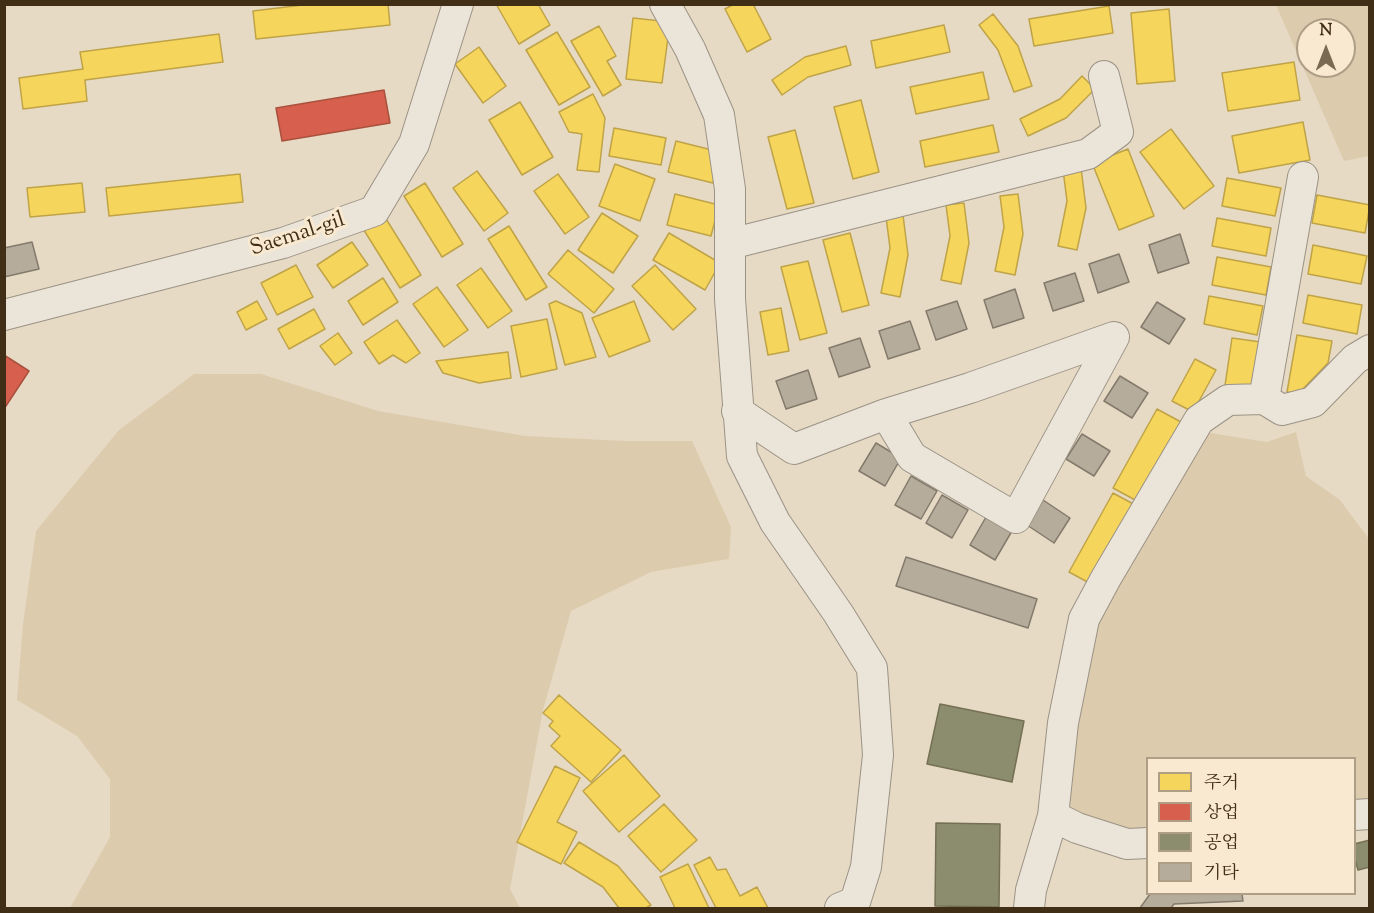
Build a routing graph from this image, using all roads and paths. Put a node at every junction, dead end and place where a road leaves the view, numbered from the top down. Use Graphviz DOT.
graph roads {
  1 [pos="459,4"];
  2 [pos="665,4"];
  3 [pos="1104,76"];
  4 [pos="1303,177"];
  5 [pos="730,244"];
  6 [pos="4,315"];
  7 [pos="1370,350"];
  8 [pos="1264,399"];
  9 [pos="737,411"];
  10 [pos="886,414"];
  11 [pos="1053,816"];
  12 [pos="1146,843"];
  13 [pos="853,906"];
  14 [pos="1029,909"];
  1 -- 6 [label="street, Saemal-gil"];
  2 -- 5 [label="street"];
  3 -- 5 [label="street"];
  4 -- 8 [label="street"];
  5 -- 9 [label="street"];
  7 -- 8 [label="street"];
  8 -- 11 [label="street"];
  9 -- 10 [label="street"];
  9 -- 13 [label="street"];
  10 -- 10 [label="street"];
  11 -- 12 [label="street"];
  11 -- 14 [label="street"];
}
